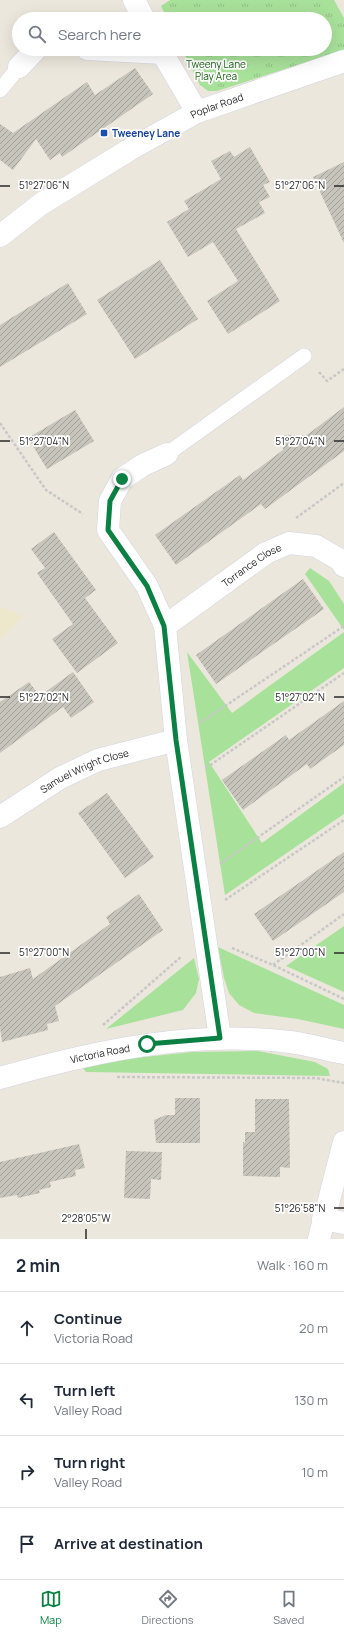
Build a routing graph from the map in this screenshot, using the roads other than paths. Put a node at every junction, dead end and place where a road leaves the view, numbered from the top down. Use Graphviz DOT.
graph roads {
  1 [pos="134,0"];
  2 [pos="140,12"];
  3 [pos="29,56"];
  4 [pos="164,56"];
  5 [pos="344,61"];
  6 [pos="19,67"];
  7 [pos="0,90"];
  8 [pos="197,112"];
  9 [pos="0,236"];
  10 [pos="304,356"];
  11 [pos="167,454"];
  12 [pos="344,566"];
  13 [pos="164,626"];
  14 [pos="176,740"];
  15 [pos="0,817"];
  16 [pos="220,1038"];
  17 [pos="344,1053"];
  18 [pos="0,1078"];
  19 [pos="344,1142"];
  20 [pos="344,1223"];
  21 [pos="321,1229"];
  1 -- 2 [label="street"];
  3 -- 6 [label="street"];
  4 -- 8 [label="street"];
  5 -- 8 [label="street, Poplar Road"];
  6 -- 7 [label="lane"];
  8 -- 9 [label="street, Poplar Road"];
  10 -- 11 [label="lane"];
  11 -- 13 [label="street"];
  12 -- 13 [label="street, Torrance Close"];
  13 -- 14 [label="street"];
  14 -- 15 [label="street, Samuel Wright Close"];
  14 -- 16 [label="street"];
  16 -- 17 [label="street, Victoria Road"];
  16 -- 18 [label="street, Victoria Road"];
  19 -- 21 [label="street"];
  20 -- 21 [label="street"];
}
